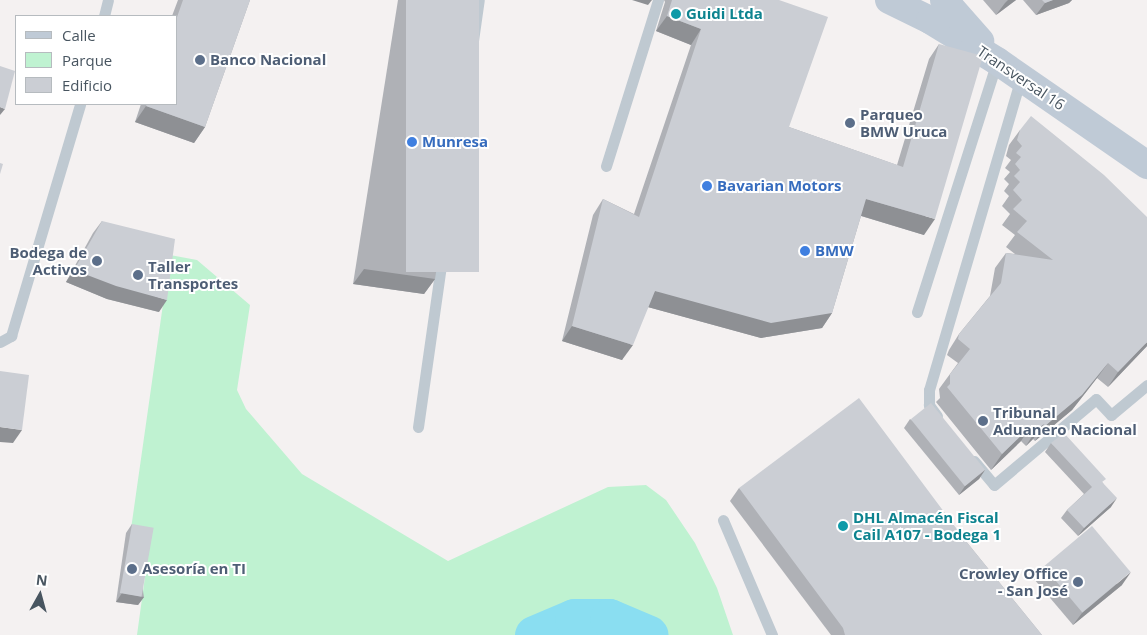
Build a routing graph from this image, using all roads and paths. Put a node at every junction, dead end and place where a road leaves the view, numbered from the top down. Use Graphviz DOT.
graph roads {
  1 [pos="108,0"];
  2 [pos="479,0"];
  3 [pos="658,0"];
  4 [pos="889,0"];
  5 [pos="944,0"];
  6 [pos="104,15"];
  7 [pos="997,61"];
  8 [pos="1021,78"];
  9 [pos="80,105"];
  10 [pos="1147,165"];
  11 [pos="606,166"];
  12 [pos="917,312"];
  13 [pos="0,342"];
  14 [pos="1147,385"];
  15 [pos="418,427"];
  16 [pos="948,429"];
  17 [pos="965,450"];
  18 [pos="723,520"];
  19 [pos="772,635"];
  1 -- 6 [label="lane"];
  2 -- 15 [label="lane"];
  3 -- 11 [label="lane"];
  4 -- 7 [label="main road, Transversal 16"];
  5 -- 7 [label="main road"];
  7 -- 8 [label="main road, Transversal 16"];
  7 -- 12 [label="lane"];
  8 -- 10 [label="main road, Transversal 16"];
  8 -- 16 [label="lane"];
  9 -- 13 [label="lane"];
  14 -- 17 [label="lane"];
  18 -- 19 [label="lane"];
}
